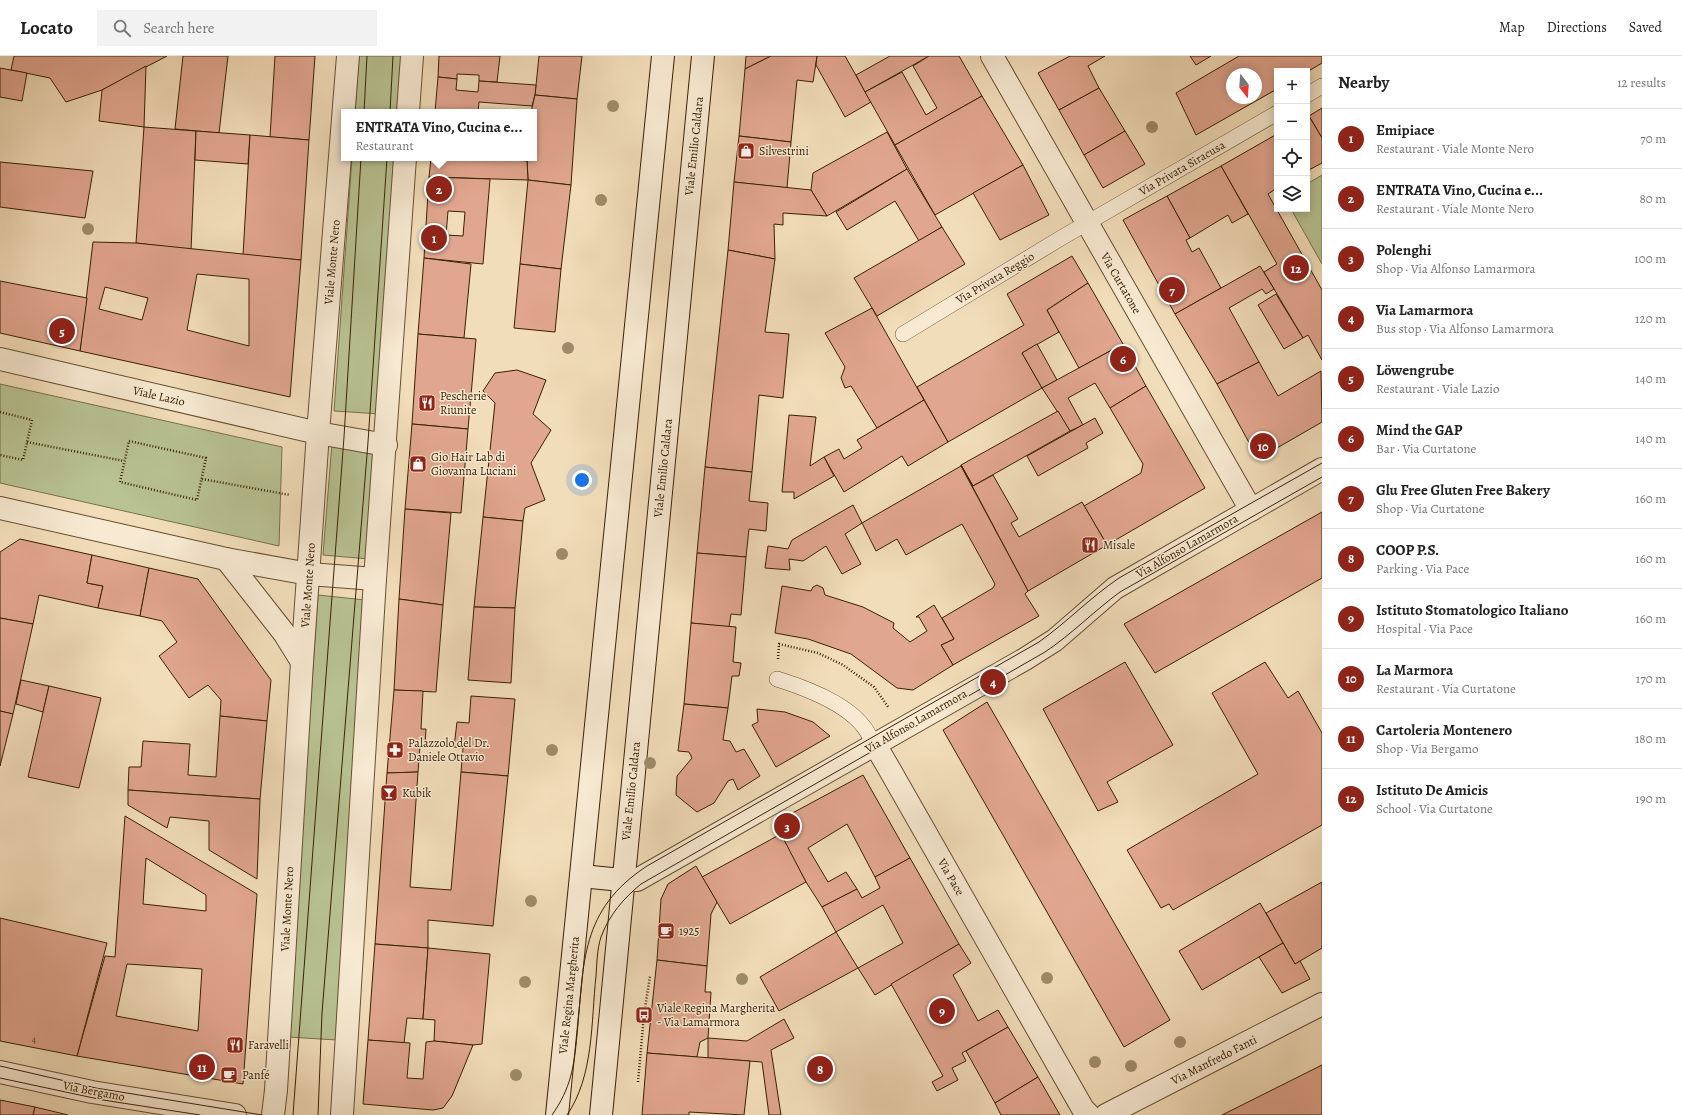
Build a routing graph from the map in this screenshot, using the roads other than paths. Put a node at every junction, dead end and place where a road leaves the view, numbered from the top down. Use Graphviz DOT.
graph roads {
  1 [pos="348,56"];
  2 [pos="412,56"];
  3 [pos="663,56"];
  4 [pos="703,56"];
  5 [pos="992,56"];
  6 [pos="1322,86"];
  7 [pos="1310,93"];
  8 [pos="344,109"];
  9 [pos="408,109"];
  10 [pos="1274,115"];
  11 [pos="341,144"];
  12 [pos="405,161"];
  13 [pos="1087,223"];
  14 [pos="903,334"];
  15 [pos="0,360"];
  16 [pos="318,433"];
  17 [pos="386,445"];
  18 [pos="1322,469"];
  19 [pos="0,508"];
  20 [pos="1250,510"];
  21 [pos="226,559"];
  22 [pos="309,574"];
  23 [pos="375,579"];
  24 [pos="302,662"];
  25 [pos="777,678"];
  26 [pos="873,746"];
  27 [pos="581,876"];
  28 [pos="622,880"];
  29 [pos="1322,1004"];
  30 [pos="0,1072"];
  31 [pos="235,1115"];
  32 [pos="273,1115"];
  33 [pos="342,1115"];
  34 [pos="557,1115"];
  35 [pos="601,1115"];
  36 [pos="1089,1115"];
  37 [pos="1106,1115"];
  1 -- 8 [label="street, Viale Monte Nero"];
  2 -- 9 [label="street"];
  3 -- 27 [label="street"];
  4 -- 28 [label="street, Viale Emilio Caldara"];
  5 -- 13 [label="street, Via Curtatone"];
  6 -- 7 [label="lane"];
  10 -- 13 [label="lane, Via Privata Siracusa"];
  11 -- 16 [label="street, Viale Monte Nero"];
  12 -- 17 [label="street"];
  13 -- 14 [label="lane, Via Privata Reggio"];
  13 -- 20 [label="street, Via Curtatone"];
  15 -- 16 [label="street, Viale Lazio"];
  16 -- 17 [label="street, Viale Lazio"];
  16 -- 22 [label="street, Viale Monte Nero"];
  17 -- 23 [label="street"];
  18 -- 20 [label="street, Via Alfonso Lamarmora"];
  19 -- 21 [label="street"];
  20 -- 26 [label="street, Via Alfonso Lamarmora"];
  21 -- 22 [label="street"];
  21 -- 24 [label="street"];
  22 -- 23 [label="street"];
  22 -- 24 [label="street, Viale Monte Nero"];
  23 -- 33 [label="street"];
  24 -- 32 [label="street, Viale Monte Nero"];
  25 -- 26 [label="lane, Via Pace"];
  26 -- 28 [label="street, Via Alfonso Lamarmora"];
  26 -- 36 [label="street, Via Pace"];
  27 -- 28 [label="street, Via Alfonso Lamarmora"];
  27 -- 34 [label="street, Viale Regina Margherita"];
  28 -- 35 [label="street"];
  29 -- 37 [label="street, Via Manfredo Fanti"];
  30 -- 31 [label="street, Via Bergamo"];
}
